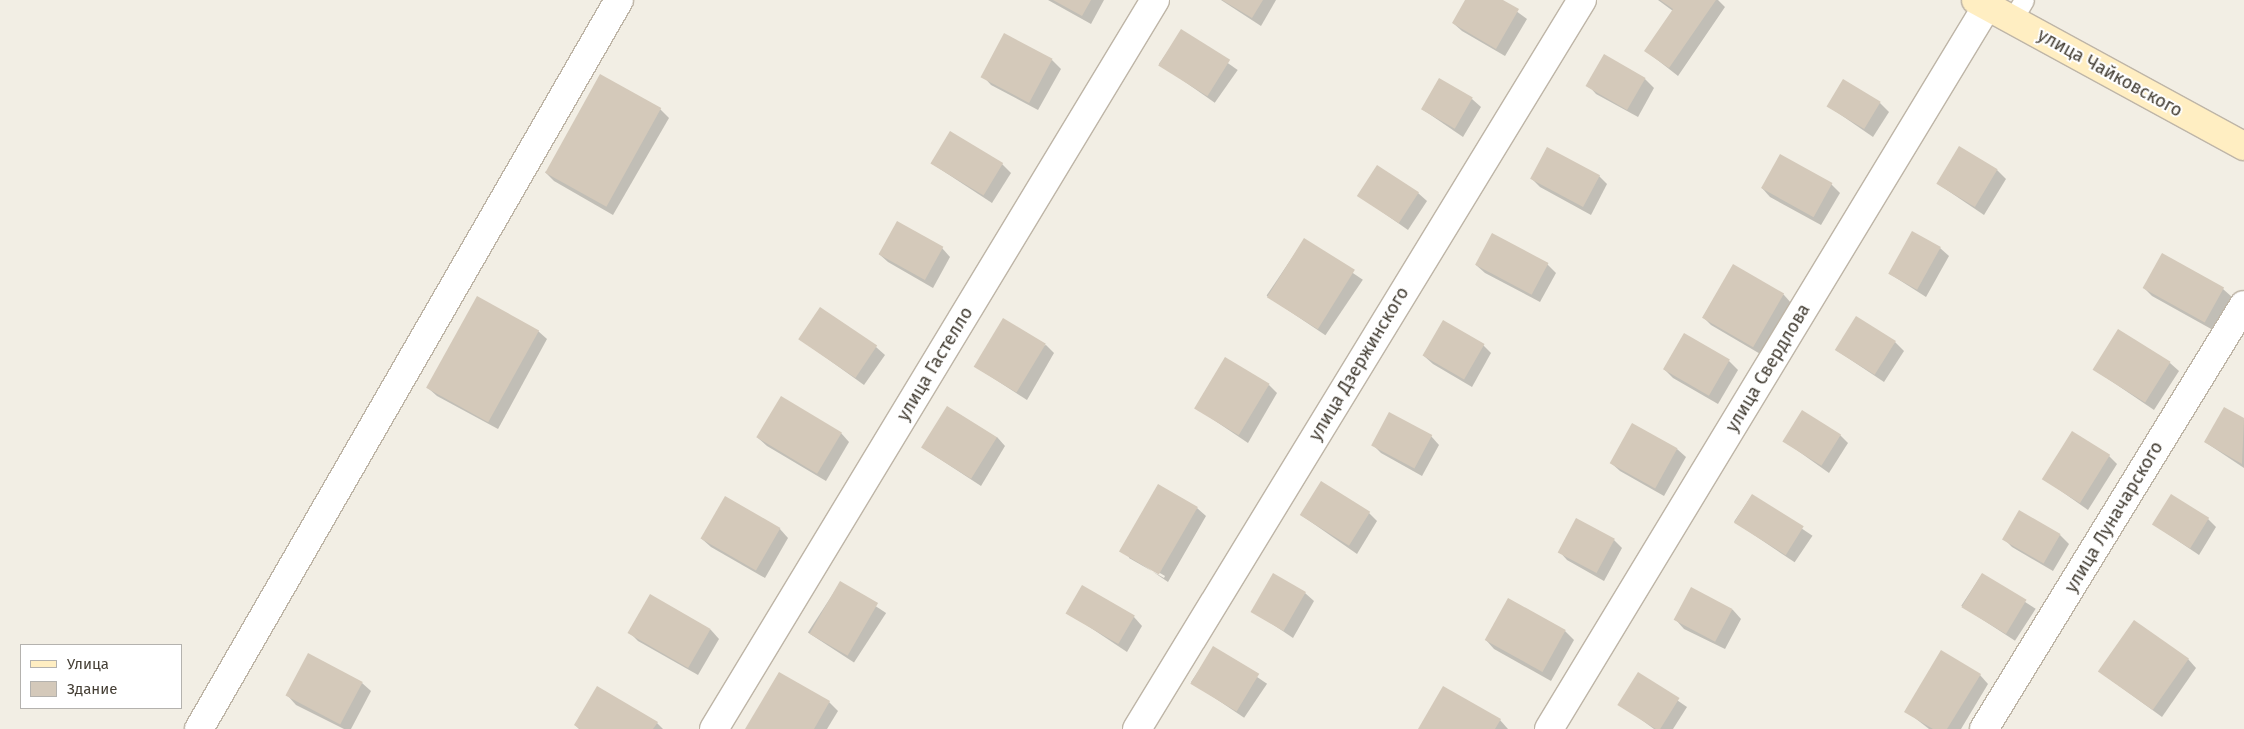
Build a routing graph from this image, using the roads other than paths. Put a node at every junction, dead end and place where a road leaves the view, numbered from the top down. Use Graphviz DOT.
graph roads {
  1 [pos="619,0"];
  2 [pos="1155,0"];
  3 [pos="1582,0"];
  4 [pos="1982,3"];
  5 [pos="2018,10"];
  6 [pos="2244,146"];
  7 [pos="2244,305"];
  8 [pos="199,729"];
  9 [pos="714,729"];
  10 [pos="1137,729"];
  11 [pos="1548,729"];
  12 [pos="1984,729"];
  1 -- 8 [label="street"];
  2 -- 9 [label="street, улица Гастелло"];
  3 -- 10 [label="street, улица Дзержинского"];
  4 -- 5 [label="street, улица Чайковского"];
  4 -- 11 [label="street, улица Свердлова"];
  5 -- 6 [label="street, улица Чайковского"];
  7 -- 12 [label="street, улица Луначарского"];
}
